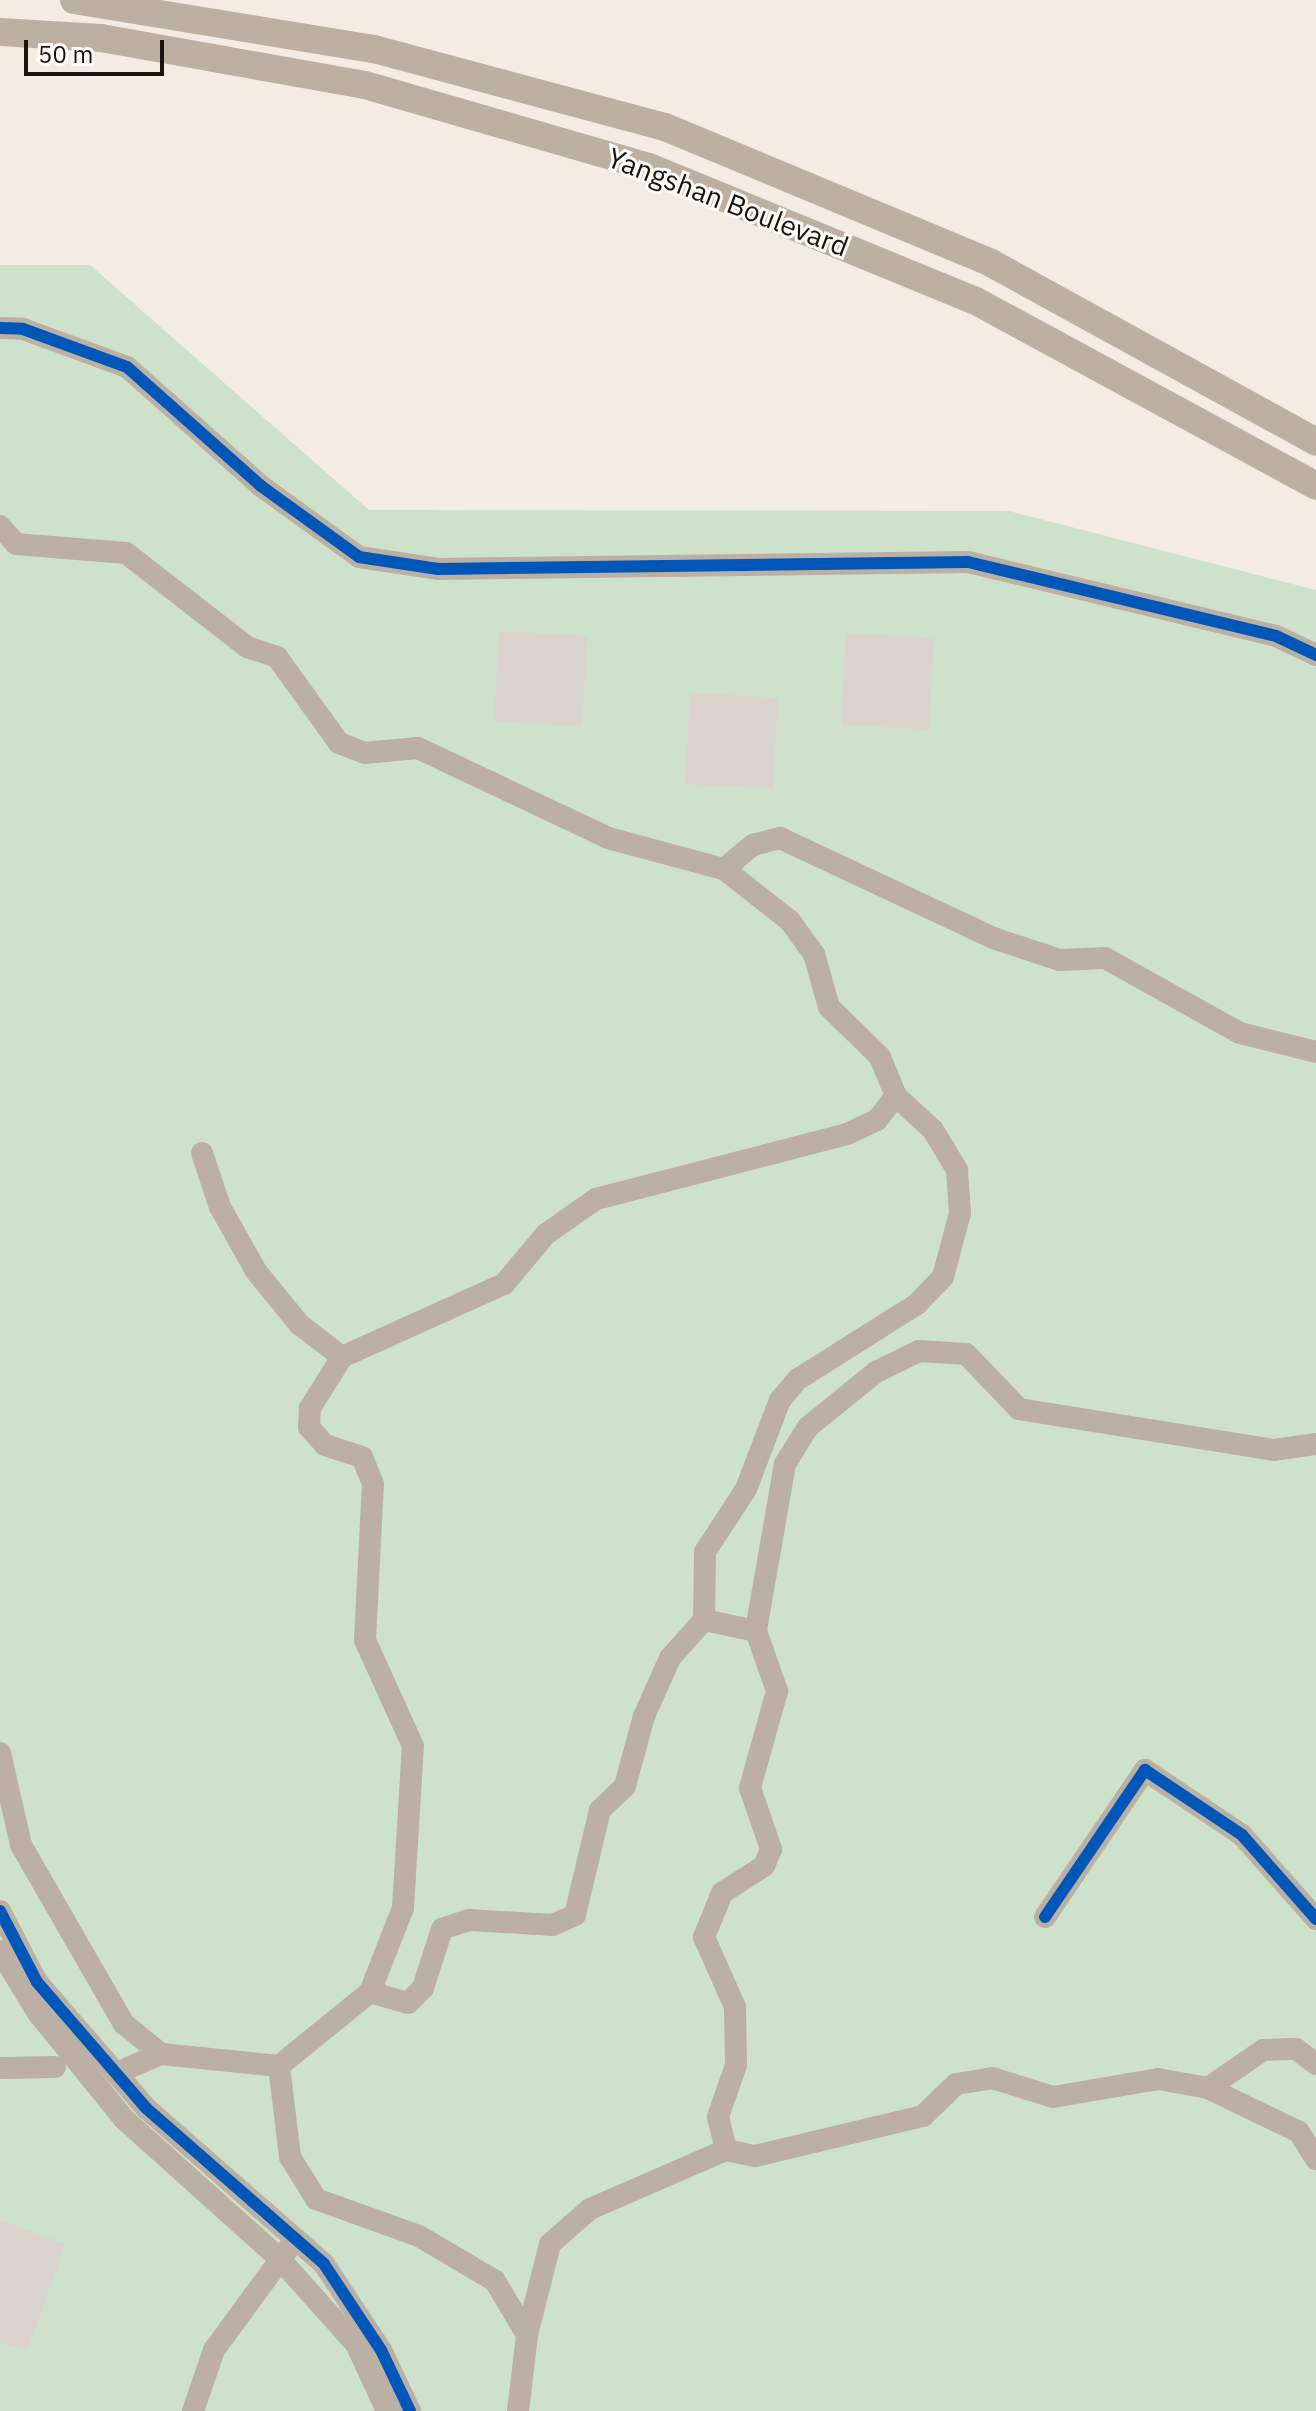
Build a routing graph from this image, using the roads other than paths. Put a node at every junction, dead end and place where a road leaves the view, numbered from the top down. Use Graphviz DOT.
graph roads {
  1 [pos="74,0"];
  2 [pos="0,32"];
  3 [pos="0,328"];
  4 [pos="1316,442"];
  5 [pos="1316,486"];
  6 [pos="0,526"];
  7 [pos="1316,655"];
  8 [pos="724,869"];
  9 [pos="1316,1052"];
  10 [pos="896,1096"];
  11 [pos="202,1153"];
  12 [pos="342,1357"];
  13 [pos="1316,1444"];
  14 [pos="704,1620"];
  15 [pos="756,1631"];
  16 [pos="0,1753"];
  17 [pos="0,1911"];
  18 [pos="1045,1917"];
  19 [pos="1316,1919"];
  20 [pos="0,1951"];
  21 [pos="370,1992"];
  22 [pos="161,2054"];
  23 [pos="1316,2064"];
  24 [pos="279,2066"];
  25 [pos="55,2067"];
  26 [pos="0,2068"];
  27 [pos="128,2068"];
  28 [pos="1208,2088"];
  29 [pos="726,2150"];
  30 [pos="1316,2159"];
  31 [pos="298,2240"];
  32 [pos="279,2258"];
  33 [pos="527,2335"];
  34 [pos="193,2411"];
  35 [pos="387,2411"];
  36 [pos="410,2411"];
  37 [pos="518,2411"];
  1 -- 4 [label="main road, Yangshan Boulevard"];
  2 -- 5 [label="main road, Yangshan Boulevard"];
  3 -- 7 [label="street"];
  6 -- 8 [label="street"];
  8 -- 9 [label="street"];
  8 -- 10 [label="street"];
  10 -- 12 [label="street"];
  10 -- 14 [label="street"];
  11 -- 12 [label="street"];
  12 -- 21 [label="street"];
  13 -- 15 [label="street"];
  14 -- 15 [label="street"];
  14 -- 21 [label="street"];
  15 -- 29 [label="street"];
  16 -- 22 [label="street"];
  17 -- 31 [label="street"];
  18 -- 19 [label="street"];
  20 -- 32 [label="street"];
  21 -- 24 [label="street"];
  22 -- 24 [label="street"];
  22 -- 27 [label="street"];
  23 -- 28 [label="street"];
  24 -- 33 [label="street"];
  25 -- 26 [label="street"];
  28 -- 29 [label="street"];
  28 -- 30 [label="street"];
  29 -- 33 [label="street"];
  31 -- 32 [label="street"];
  31 -- 36 [label="street"];
  32 -- 34 [label="street"];
  32 -- 35 [label="street"];
  33 -- 37 [label="street"];
}
